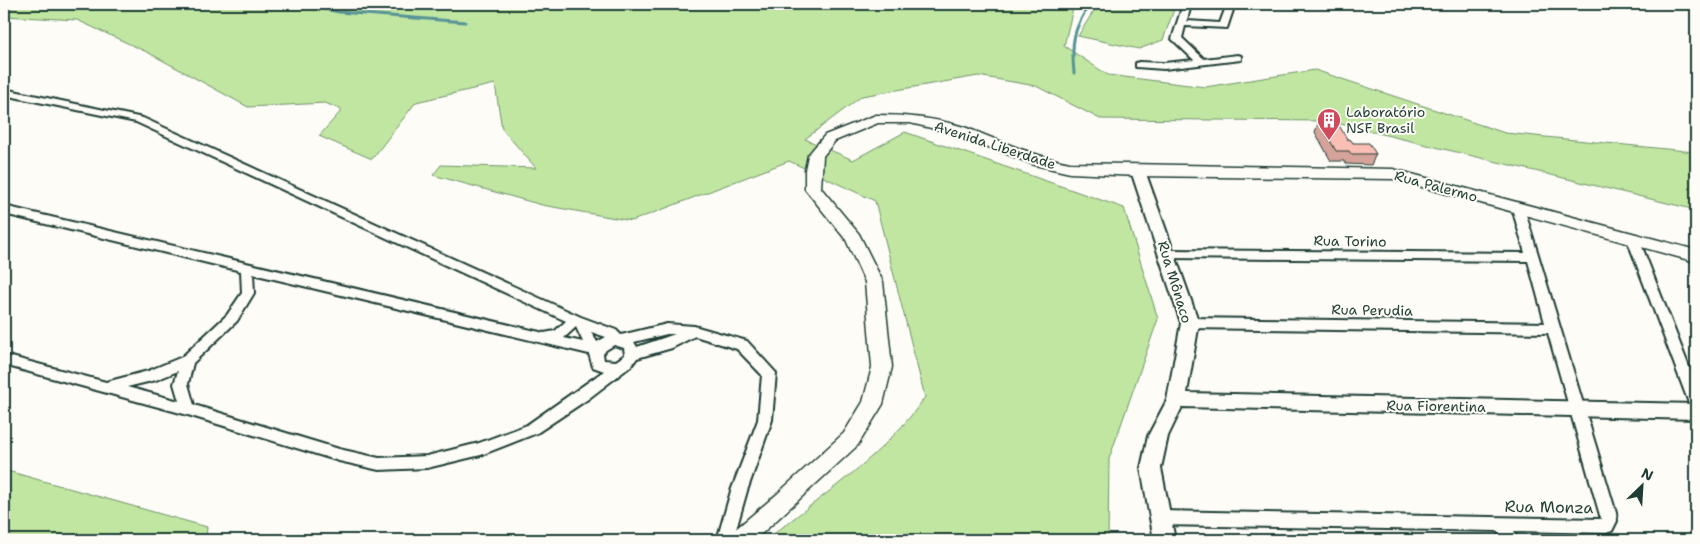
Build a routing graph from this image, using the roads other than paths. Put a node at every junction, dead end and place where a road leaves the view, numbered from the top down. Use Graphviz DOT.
graph roads {
  1 [pos="1187,4"];
  2 [pos="1231,4"];
  3 [pos="1182,23"];
  4 [pos="1238,58"];
  5 [pos="1202,62"];
  6 [pos="1139,65"];
  7 [pos="4,92"];
  8 [pos="1138,171"];
  9 [pos="1518,208"];
  10 [pos="4,210"];
  11 [pos="1633,239"];
  12 [pos="1167,254"];
  13 [pos="1696,256"];
  14 [pos="1532,257"];
  15 [pos="247,268"];
  16 [pos="578,321"];
  17 [pos="1190,323"];
  18 [pos="1554,328"];
  19 [pos="694,330"];
  20 [pos="540,339"];
  21 [pos="619,340"];
  22 [pos="632,354"];
  23 [pos="597,356"];
  24 [pos="4,360"];
  25 [pos="187,361"];
  26 [pos="622,365"];
  27 [pos="104,388"];
  28 [pos="584,395"];
  29 [pos="1176,400"];
  30 [pos="1696,402"];
  31 [pos="188,408"];
  32 [pos="1578,410"];
  33 [pos="1696,412"];
  34 [pos="1160,518"];
  35 [pos="1501,523"];
  36 [pos="725,540"];
  37 [pos="739,540"];
  38 [pos="1164,540"];
  39 [pos="1510,540"];
  1 -- 3 [label="street"];
  2 -- 3 [label="street"];
  3 -- 5 [label="street"];
  4 -- 5 [label="street"];
  5 -- 6 [label="street"];
  7 -- 16 [label="street"];
  8 -- 9 [label="main road, Rua Palermo"];
  8 -- 12 [label="street, Rua Mônaco"];
  8 -- 37 [label="main road, Avenida Liberdade"];
  9 -- 11 [label="main road, Rua Palermo"];
  9 -- 14 [label="street, Rua Monza"];
  10 -- 15 [label="street"];
  11 -- 13 [label="main road, Rua Palermo"];
  11 -- 30 [label="street"];
  12 -- 14 [label="street, Rua Torino"];
  12 -- 17 [label="street, Rua Mônaco"];
  14 -- 18 [label="street, Rua Monza"];
  15 -- 20 [label="street"];
  15 -- 25 [label="street"];
  16 -- 20 [label="street"];
  16 -- 21 [label="street"];
  16 -- 23 [label="street"];
  17 -- 18 [label="street, Rua Perudia"];
  17 -- 29 [label="street, Rua Mônaco"];
  18 -- 32 [label="street, Rua Monza"];
  19 -- 21 [label="street"];
  19 -- 22 [label="street"];
  19 -- 36 [label="street"];
  20 -- 23 [label="street"];
  21 -- 22 [label="street"];
  21 -- 23 [label="street"];
  22 -- 26 [label="street"];
  23 -- 26 [label="street"];
  23 -- 28 [label="street"];
  24 -- 27 [label="street"];
  25 -- 27 [label="street"];
  25 -- 31 [label="street"];
  26 -- 28 [label="street"];
  27 -- 31 [label="street"];
  28 -- 31 [label="street"];
  29 -- 32 [label="street, Rua Fiorentina"];
  29 -- 34 [label="street, Rua Mônaco"];
  32 -- 33 [label="street, Rua Fiorentina"];
  32 -- 35 [label="street, Rua Monza"];
  34 -- 35 [label="street, Rua Monza"];
  34 -- 38 [label="street, Rua Mônaco"];
  35 -- 39 [label="street"];
}
